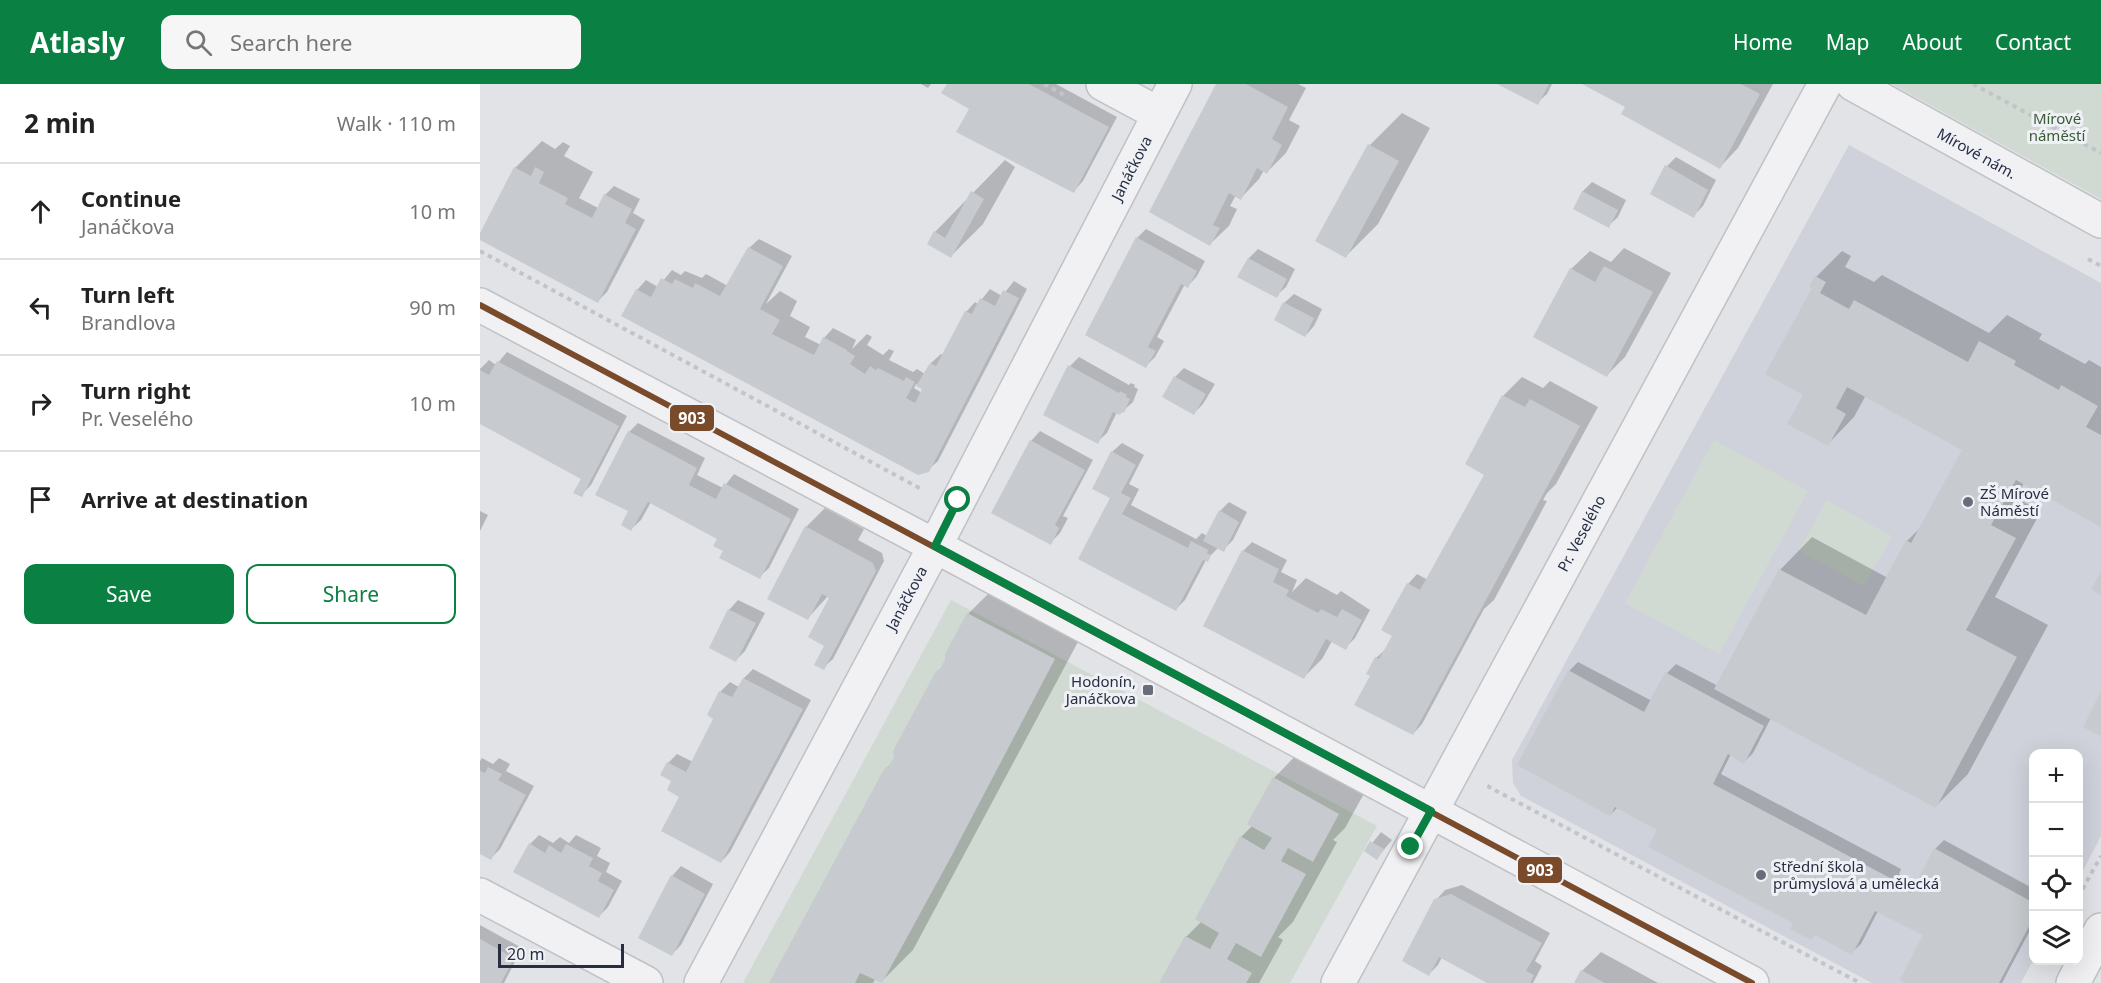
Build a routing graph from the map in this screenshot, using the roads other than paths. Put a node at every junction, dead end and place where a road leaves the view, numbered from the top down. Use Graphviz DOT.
graph roads {
  1 [pos="1103,84"];
  2 [pos="1175,84"];
  3 [pos="1825,84"];
  4 [pos="1853,84"];
  5 [pos="1159,114"];
  6 [pos="2101,222"];
  7 [pos="480,305"];
  8 [pos="935,546"];
  9 [pos="1431,811"];
  10 [pos="480,895"];
  11 [pos="2101,930"];
  12 [pos="646,983"];
  13 [pos="701,983"];
  14 [pos="1338,983"];
  15 [pos="1752,983"];
  16 [pos="2073,983"];
  1 -- 5 [label="street"];
  2 -- 5 [label="street, Janáčkova"];
  3 -- 9 [label="street, Pr. Veselého"];
  4 -- 6 [label="street, Mírové nám."];
  5 -- 8 [label="street, Janáčkova"];
  7 -- 8 [label="street"];
  8 -- 9 [label="street"];
  8 -- 13 [label="street, Janáčkova"];
  9 -- 14 [label="street, Pr. Veselého"];
  9 -- 15 [label="street"];
  10 -- 12 [label="street"];
  11 -- 16 [label="street"];
}
